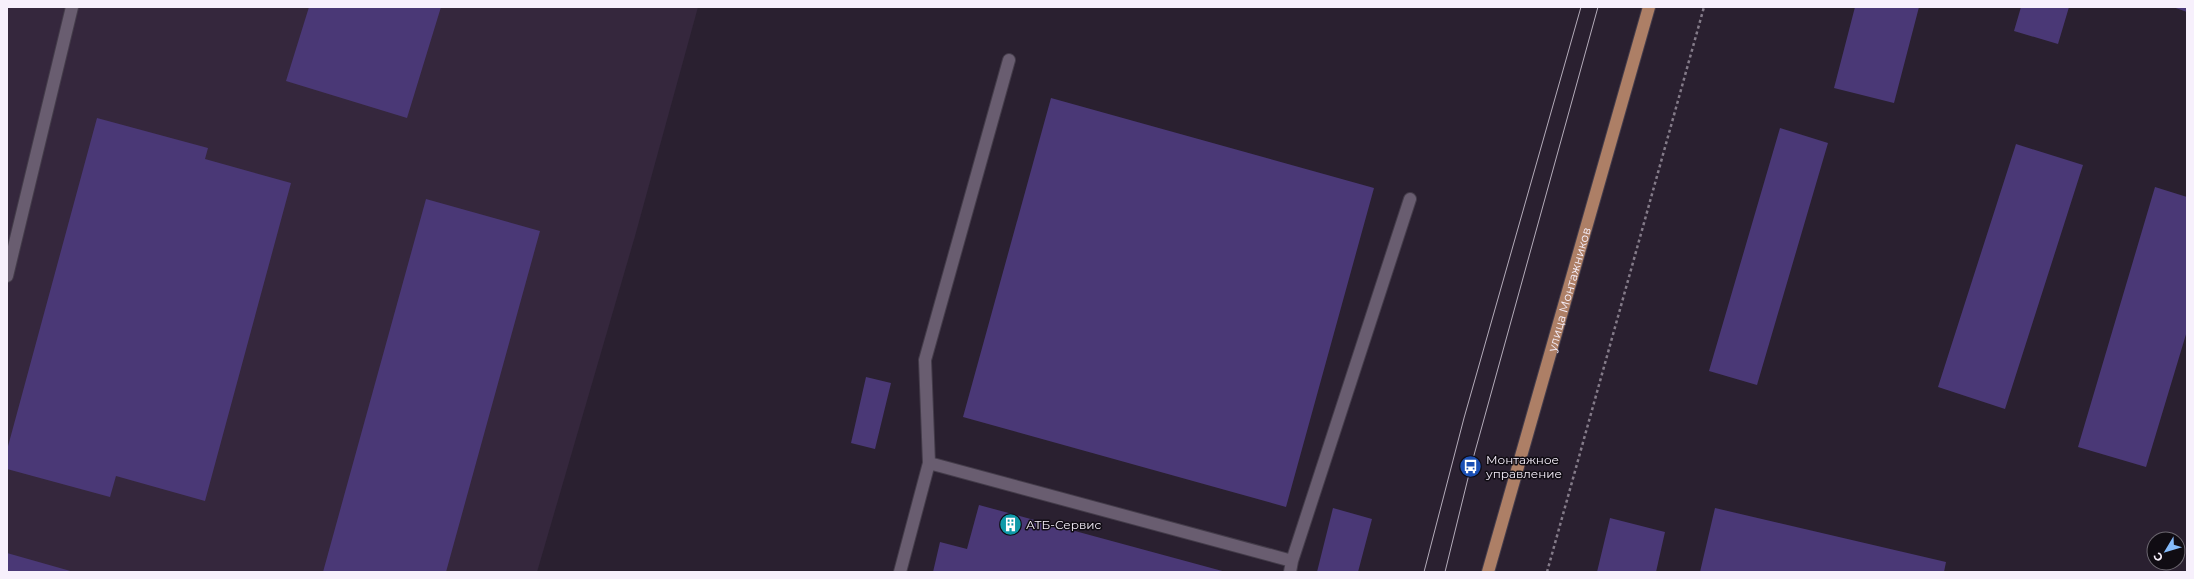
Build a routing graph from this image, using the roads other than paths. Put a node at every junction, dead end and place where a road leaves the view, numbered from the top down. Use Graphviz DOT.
graph roads {
  1 [pos="72,7"];
  2 [pos="1649,7"];
  3 [pos="1009,60"];
  4 [pos="1410,199"];
  5 [pos="7,276"];
  6 [pos="929,463"];
  7 [pos="1291,566"];
  8 [pos="900,572"];
  9 [pos="1488,572"];
  1 -- 5 [label="lane"];
  2 -- 9 [label="main road, улица Монтажников"];
  3 -- 6 [label="lane"];
  4 -- 7 [label="lane"];
  6 -- 7 [label="lane"];
  6 -- 8 [label="lane"];
}
